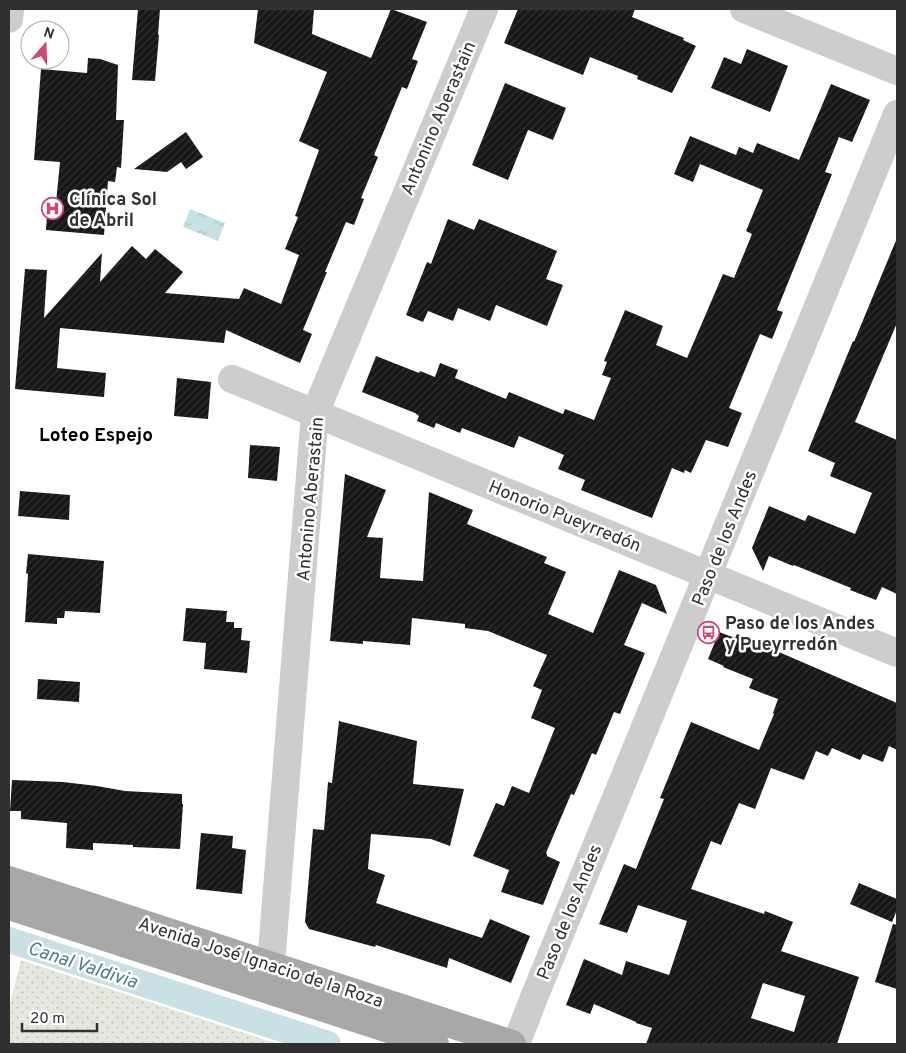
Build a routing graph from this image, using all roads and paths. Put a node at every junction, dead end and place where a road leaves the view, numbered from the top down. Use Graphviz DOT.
graph roads {
  1 [pos="10,9"];
  2 [pos="484,9"];
  3 [pos="744,9"];
  4 [pos="9,19"];
  5 [pos="897,71"];
  6 [pos="897,114"];
  7 [pos="232,379"];
  8 [pos="315,413"];
  9 [pos="708,575"];
  10 [pos="897,653"];
  11 [pos="9,880"];
  12 [pos="9,906"];
  13 [pos="270,978"];
  14 [pos="435,1044"];
  15 [pos="514,1044"];
  1 -- 4 [label="street"];
  2 -- 8 [label="street, Antonino Aberastain"];
  3 -- 5 [label="street"];
  6 -- 9 [label="street, Paso de los Andes"];
  7 -- 8 [label="street, Honorio Pueyrredón"];
  8 -- 9 [label="street, Honorio Pueyrredón"];
  8 -- 13 [label="street, Antonino Aberastain"];
  9 -- 10 [label="street, Honorio Pueyrredón"];
  9 -- 15 [label="street, Paso de los Andes"];
  11 -- 13 [label="main road, Avenida José Ignacio de la Roza"];
  12 -- 13 [label="main road, Avenida José Ignacio de la Roza"];
  13 -- 14 [label="main road, Avenida José Ignacio de la Roza"];
  13 -- 15 [label="main road, Avenida José Ignacio de la Roza"];
}
